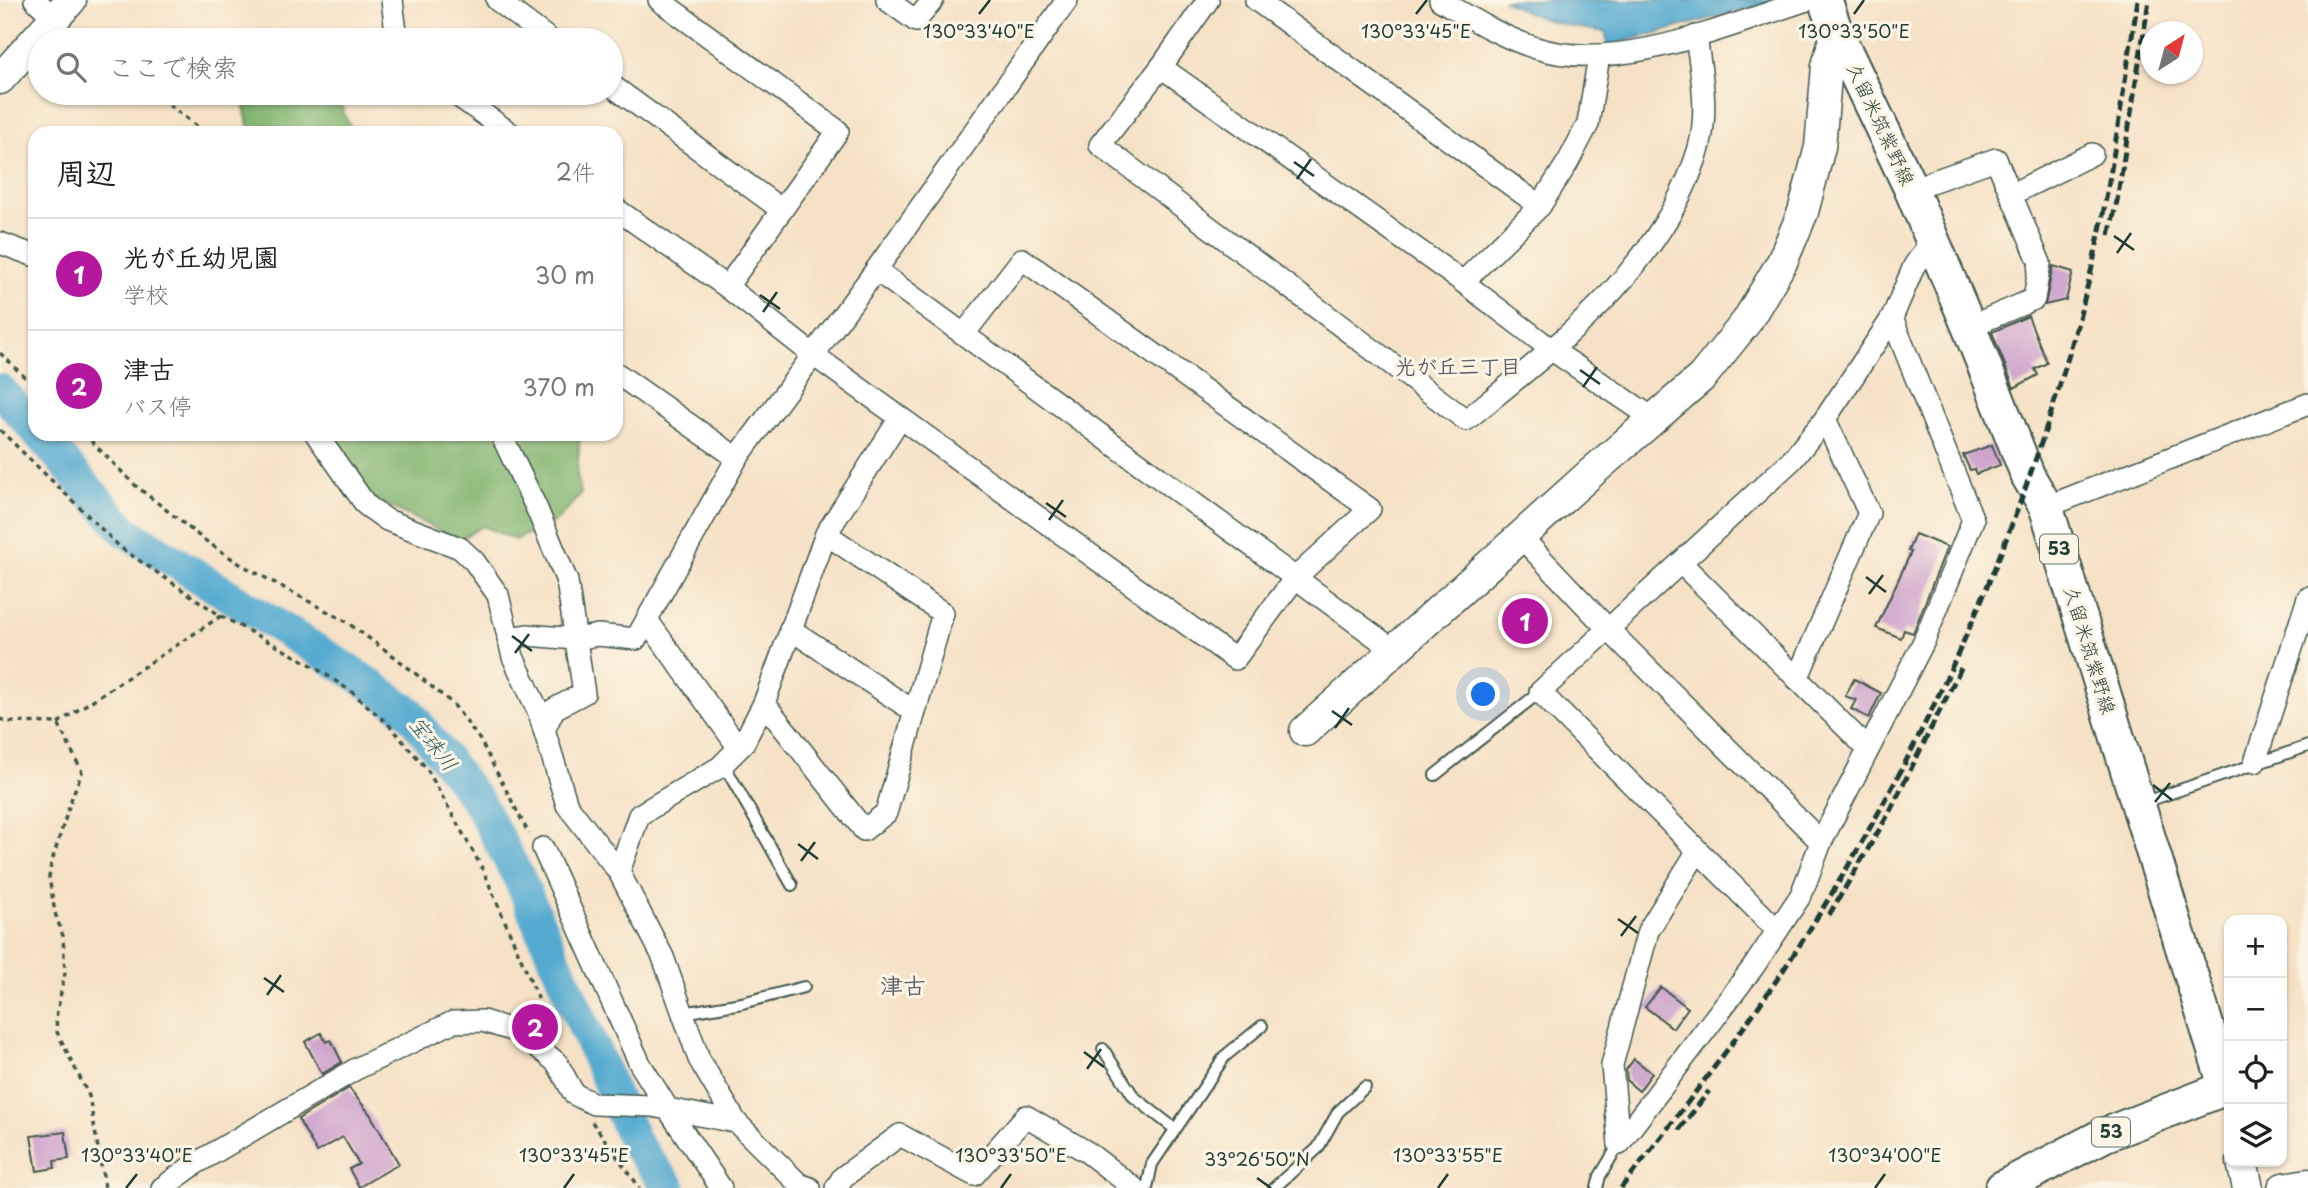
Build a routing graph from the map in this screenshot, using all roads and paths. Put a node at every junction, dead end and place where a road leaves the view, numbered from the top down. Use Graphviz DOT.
graph roads {
  1 [pos="392,0"];
  2 [pos="497,0"];
  3 [pos="659,0"];
  4 [pos="887,0"];
  5 [pos="933,0"];
  6 [pos="1067,0"];
  7 [pos="1208,0"];
  8 [pos="1256,0"];
  9 [pos="1440,0"];
  10 [pos="1807,0"];
  11 [pos="1825,0"];
  12 [pos="53,6"];
  13 [pos="37,28"];
  14 [pos="396,28"];
  15 [pos="534,28"];
  16 [pos="1836,32"];
  17 [pos="1696,36"];
  18 [pos="28,40"];
  19 [pos="1599,56"];
  20 [pos="1161,67"];
  21 [pos="0,79"];
  22 [pos="623,94"];
  23 [pos="169,105"];
  24 [pos="471,105"];
  25 [pos="197,126"];
  26 [pos="500,126"];
  27 [pos="2092,154"];
  28 [pos="1912,189"];
  29 [pos="2012,194"];
  30 [pos="1540,206"];
  31 [pos="782,210"];
  32 [pos="623,214"];
  33 [pos="1932,240"];
  34 [pos="0,243"];
  35 [pos="28,253"];
  36 [pos="876,270"];
  37 [pos="1462,282"];
  38 [pos="727,287"];
  39 [pos="1892,318"];
  40 [pos="1969,327"];
  41 [pos="964,334"];
  42 [pos="1552,350"];
  43 [pos="0,353"];
  44 [pos="812,354"];
  45 [pos="623,378"];
  46 [pos="28,380"];
  47 [pos="2308,404"];
  48 [pos="900,418"];
  49 [pos="1654,419"];
  50 [pos="1825,419"];
  51 [pos="0,430"];
  52 [pos="91,441"];
  53 [pos="321,441"];
  54 [pos="504,441"];
  55 [pos="737,457"];
  56 [pos="2046,507"];
  57 [pos="826,534"];
  58 [pos="1521,537"];
  59 [pos="1681,563"];
  60 [pos="1295,578"];
  61 [pos="2308,598"];
  62 [pos="221,616"];
  63 [pos="647,620"];
  64 [pos="790,629"];
  65 [pos="1609,630"];
  66 [pos="508,638"];
  67 [pos="576,639"];
  68 [pos="1395,650"];
  69 [pos="1797,679"];
  70 [pos="1540,692"];
  71 [pos="764,703"];
  72 [pos="915,712"];
  73 [pos="0,719"];
  74 [pos="58,723"];
  75 [pos="544,730"];
  76 [pos="1305,731"];
  77 [pos="2308,746"];
  78 [pos="739,748"];
  79 [pos="1868,749"];
  80 [pos="2255,762"];
  81 [pos="723,763"];
  82 [pos="1435,775"];
  83 [pos="2137,804"];
  84 [pos="1821,842"];
  85 [pos="543,848"];
  86 [pos="1697,852"];
  87 [pos="619,872"];
  88 [pos="792,885"];
  89 [pos="1777,930"];
  90 [pos="804,987"];
  91 [pos="683,1013"];
  92 [pos="1262,1026"];
  93 [pos="1103,1049"];
  94 [pos="556,1063"];
  95 [pos="2224,1082"];
  96 [pos="1365,1087"];
  97 [pos="574,1094"];
  98 [pos="2224,1096"];
  99 [pos="660,1107"];
  100 [pos="736,1122"];
  101 [pos="1175,1129"];
  102 [pos="1619,1144"];
  103 [pos="2243,1167"];
  104 [pos="2308,1184"];
  105 [pos="105,1188"];
  106 [pos="162,1188"];
  107 [pos="640,1188"];
  108 [pos="721,1188"];
  109 [pos="810,1188"];
  110 [pos="836,1188"];
  111 [pos="1134,1188"];
  112 [pos="1147,1188"];
  113 [pos="1274,1188"];
  114 [pos="1597,1188"];
  115 [pos="2003,1188"];
  116 [pos="2248,1188"];
  117 [pos="2283,1188"];
  1 -- 14 [label="street"];
  2 -- 15 [label="street"];
  3 -- 31 [label="street"];
  4 -- 5 [label="street"];
  6 -- 36 [label="street"];
  7 -- 20 [label="street"];
  8 -- 30 [label="street"];
  9 -- 19 [label="street"];
  10 -- 17 [label="street"];
  11 -- 16 [label="main road, 久留米筑紫野線 / 53"];
  12 -- 13 [label="street"];
  16 -- 28 [label="main road, 久留米筑紫野線 / 53"];
  16 -- 49 [label="street"];
  17 -- 19 [label="street"];
  17 -- 42 [label="street"];
  18 -- 21 [label="street"];
  19 -- 30 [label="street"];
  20 -- 37 [label="street"];
  20 -- 42 [label="street"];
  22 -- 31 [label="street"];
  23 -- 25 [label="path"];
  24 -- 26 [label="street"];
  27 -- 29 [label="street"];
  28 -- 29 [label="street"];
  28 -- 33 [label="main road, 久留米筑紫野線 / 53"];
  29 -- 40 [label="street"];
  30 -- 37 [label="street"];
  31 -- 38 [label="street"];
  32 -- 38 [label="street"];
  33 -- 39 [label="street"];
  33 -- 40 [label="main road, 久留米筑紫野線 / 53"];
  34 -- 35 [label="street"];
  36 -- 41 [label="street"];
  36 -- 44 [label="street"];
  37 -- 42 [label="street"];
  38 -- 44 [label="street"];
  39 -- 50 [label="street"];
  39 -- 79 [label="street"];
  40 -- 56 [label="main road, 久留米筑紫野線 / 53"];
  41 -- 60 [label="street"];
  41 -- 60 [label="street"];
  42 -- 49 [label="street"];
  43 -- 46 [label="path"];
  44 -- 48 [label="street"];
  44 -- 55 [label="street"];
  45 -- 55 [label="street"];
  47 -- 56 [label="street"];
  48 -- 57 [label="street"];
  48 -- 60 [label="street"];
  49 -- 58 [label="street"];
  50 -- 59 [label="street"];
  50 -- 69 [label="street"];
  51 -- 62 [label="path"];
  52 -- 85 [label="path"];
  53 -- 66 [label="street"];
  54 -- 67 [label="street"];
  55 -- 63 [label="street"];
  56 -- 83 [label="main road, 久留米筑紫野線 / 53"];
  57 -- 64 [label="street"];
  57 -- 72 [label="street"];
  58 -- 65 [label="street"];
  58 -- 68 [label="street"];
  59 -- 65 [label="street"];
  59 -- 69 [label="street"];
  60 -- 68 [label="street"];
  61 -- 80 [label="street"];
  62 -- 74 [label="path"];
  62 -- 94 [label="path"];
  63 -- 67 [label="street"];
  63 -- 78 [label="street"];
  64 -- 71 [label="street"];
  64 -- 72 [label="street"];
  65 -- 70 [label="street"];
  65 -- 84 [label="street"];
  66 -- 67 [label="street"];
  66 -- 75 [label="street"];
  67 -- 75 [label="street"];
  68 -- 76 [label="street"];
  69 -- 79 [label="street"];
  70 -- 82 [label="lane"];
  70 -- 86 [label="street"];
  71 -- 72 [label="street"];
  71 -- 78 [label="street"];
  73 -- 74 [label="path"];
  74 -- 105 [label="path"];
  75 -- 87 [label="street"];
  77 -- 80 [label="lane"];
  78 -- 81 [label="street"];
  79 -- 84 [label="street"];
  80 -- 83 [label="lane"];
  81 -- 87 [label="street"];
  81 -- 88 [label="lane"];
  83 -- 95 [label="main road, 久留米筑紫野線 / 53"];
  84 -- 89 [label="street"];
  85 -- 99 [label="street"];
  86 -- 89 [label="street"];
  86 -- 102 [label="street"];
  87 -- 91 [label="street"];
  89 -- 102 [label="street"];
  90 -- 91 [label="lane"];
  91 -- 100 [label="street"];
  92 -- 101 [label="lane"];
  93 -- 101 [label="lane"];
  94 -- 97 [label="street"];
  94 -- 106 [label="street"];
  96 -- 113 [label="lane"];
  97 -- 99 [label="street"];
  97 -- 107 [label="path"];
  98 -- 115 [label="main road, 久留米筑紫野線 / 53"];
  99 -- 100 [label="street"];
  99 -- 108 [label="street"];
  100 -- 109 [label="street"];
  101 -- 112 [label="lane"];
  102 -- 114 [label="lane"];
  103 -- 116 [label="street"];
  104 -- 117 [label="street"];
  110 -- 111 [label="street"];
}
